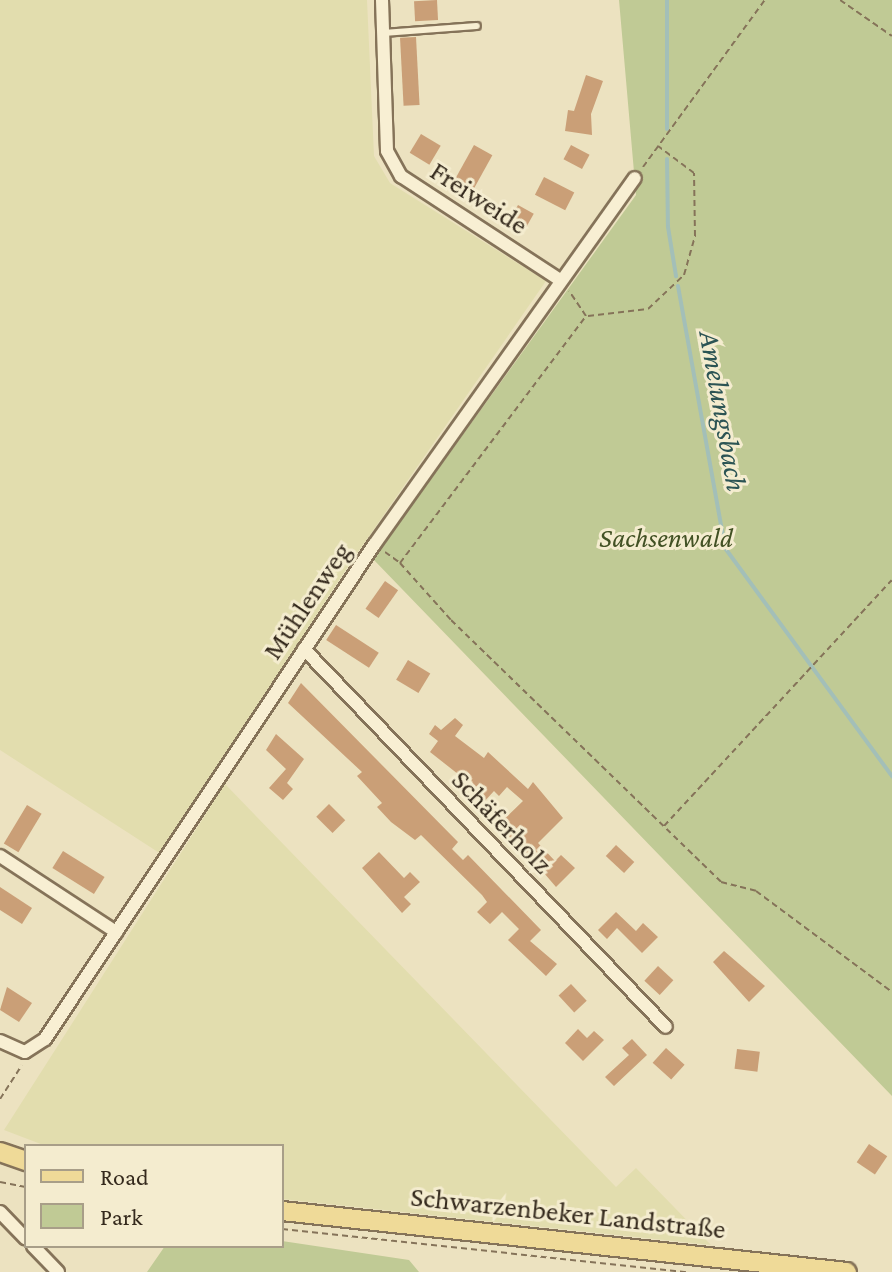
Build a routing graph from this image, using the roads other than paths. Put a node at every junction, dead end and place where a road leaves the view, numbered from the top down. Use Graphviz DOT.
graph roads {
  1 [pos="382,0"];
  2 [pos="477,26"];
  3 [pos="383,33"];
  4 [pos="635,178"];
  5 [pos="560,280"];
  6 [pos="304,649"];
  7 [pos="0,856"];
  8 [pos="116,932"];
  9 [pos="666,1027"];
  10 [pos="0,1041"];
  11 [pos="0,1152"];
  12 [pos="24,1160"];
  13 [pos="284,1211"];
  14 [pos="0,1212"];
  15 [pos="24,1237"];
  16 [pos="35,1248"];
  17 [pos="774,1268"];
  18 [pos="58,1272"];
  19 [pos="847,1272"];
  1 -- 3 [label="street, Freiweide"];
  2 -- 3 [label="lane"];
  3 -- 5 [label="street, Freiweide"];
  4 -- 5 [label="street, Mühlenweg"];
  5 -- 6 [label="street, Mühlenweg"];
  6 -- 8 [label="street, Mühlenweg"];
  6 -- 9 [label="street, Schäferholz"];
  7 -- 8 [label="street"];
  8 -- 10 [label="street, Mühlenweg"];
  11 -- 12 [label="main road"];
  13 -- 17 [label="main road, Schwarzenbeker Landstraße"];
  14 -- 15 [label="street"];
  16 -- 18 [label="street"];
  17 -- 19 [label="main road, Schwarzenbeker Landstraße"];
}
